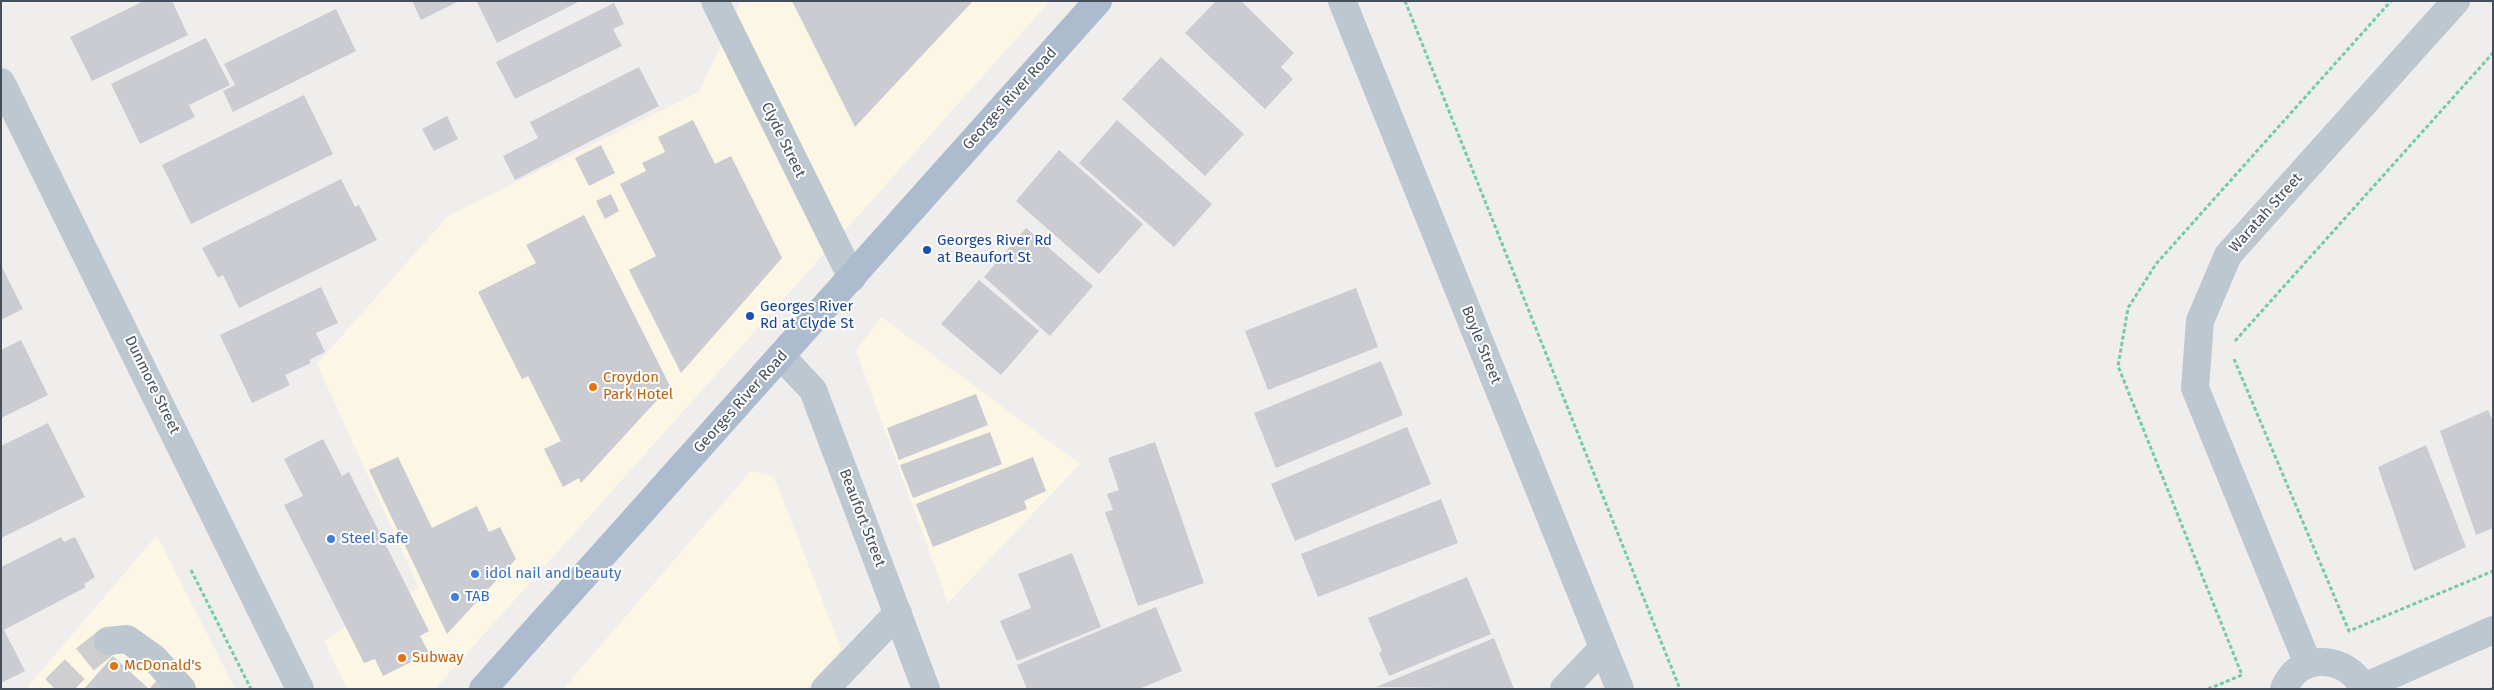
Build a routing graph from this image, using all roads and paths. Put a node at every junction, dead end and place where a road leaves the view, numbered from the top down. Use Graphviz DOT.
graph roads {
  1 [pos="715,1"];
  2 [pos="1098,1"];
  3 [pos="1342,1"];
  4 [pos="1405,1"];
  5 [pos="2456,1"];
  6 [pos="2493,52"];
  7 [pos="1,82"];
  8 [pos="852,278"];
  9 [pos="2229,348"];
  10 [pos="781,356"];
  11 [pos="2233,357"];
  12 [pos="191,570"];
  13 [pos="2493,571"];
  14 [pos="898,613"];
  15 [pos="2493,630"];
  16 [pos="108,640"];
  17 [pos="1603,648"];
  18 [pos="2308,664"];
  19 [pos="2364,688"];
  20 [pos="182,689"];
  21 [pos="250,689"];
  22 [pos="300,689"];
  23 [pos="483,689"];
  24 [pos="826,689"];
  25 [pos="926,689"];
  26 [pos="1564,689"];
  27 [pos="1620,689"];
  28 [pos="1680,689"];
  29 [pos="2284,689"];
  1 -- 8 [label="street, Clyde Street"];
  2 -- 8 [label="main road, Georges River Road"];
  3 -- 17 [label="street, Boyle Street"];
  4 -- 28 [label="path"];
  5 -- 18 [label="street, Waratah Street"];
  6 -- 9 [label="path"];
  7 -- 22 [label="street, Dunmore Street"];
  8 -- 10 [label="main road, Georges River Road"];
  10 -- 14 [label="street, Beaufort Street"];
  10 -- 23 [label="main road, Georges River Road"];
  11 -- 13 [label="path"];
  12 -- 21 [label="path"];
  14 -- 24 [label="street"];
  14 -- 25 [label="street, Beaufort Street"];
  15 -- 19 [label="street"];
  16 -- 20 [label="street"];
  17 -- 26 [label="street"];
  17 -- 27 [label="street, Boyle Street"];
  18 -- 19 [label="street"];
  18 -- 29 [label="street"];
}
